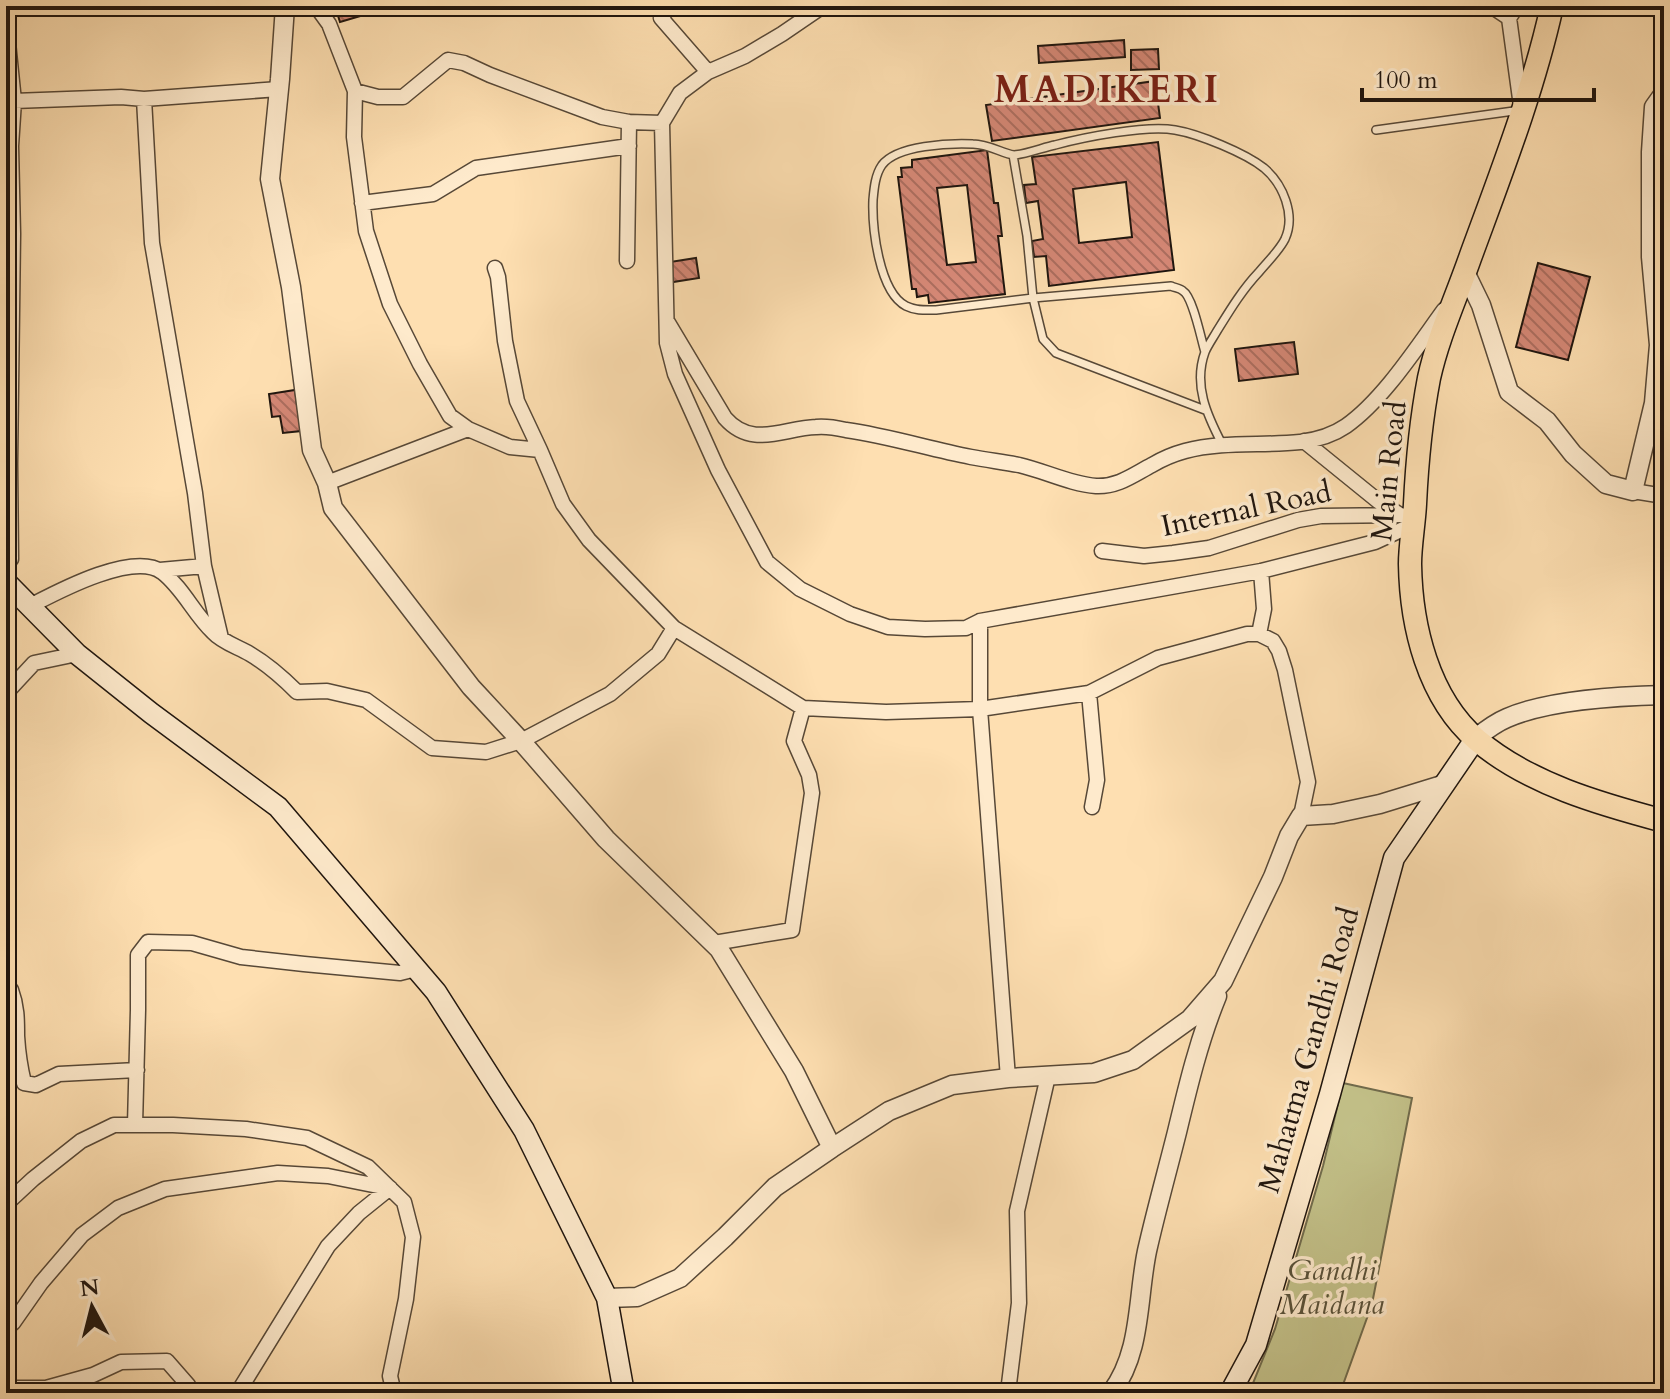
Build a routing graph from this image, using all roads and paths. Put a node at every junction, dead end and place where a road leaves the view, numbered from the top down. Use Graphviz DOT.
graph roads {
  1 [pos="285,6"];
  2 [pos="316,6"];
  3 [pos="670,6"];
  4 [pos="823,6"];
  5 [pos="1491,6"];
  6 [pos="1552,6"];
  7 [pos="1513,12"];
  8 [pos="6,23"];
  9 [pos="8,68"];
  10 [pos="708,72"];
  11 [pos="279,89"];
  12 [pos="355,91"];
  13 [pos="1664,93"];
  14 [pos="144,99"];
  15 [pos="14,101"];
  16 [pos="1522,110"];
  17 [pos="629,122"];
  18 [pos="662,123"];
  19 [pos="1376,130"];
  20 [pos="629,146"];
  21 [pos="1013,155"];
  22 [pos="362,203"];
  23 [pos="627,261"];
  24 [pos="495,268"];
  25 [pos="1465,272"];
  26 [pos="1457,294"];
  27 [pos="1033,298"];
  28 [pos="666,319"];
  29 [pos="1205,352"];
  30 [pos="1205,410"];
  31 [pos="468,429"];
  32 [pos="1304,441"];
  33 [pos="1222,444"];
  34 [pos="540,450"];
  35 [pos="327,483"];
  36 [pos="1633,491"];
  37 [pos="1664,496"];
  38 [pos="1408,520"];
  39 [pos="1102,551"];
  40 [pos="6,563"];
  41 [pos="204,566"];
  42 [pos="160,570"];
  43 [pos="1261,571"];
  44 [pos="6,582"];
  45 [pos="30,606"];
  46 [pos="980,621"];
  47 [pos="674,628"];
  48 [pos="1259,634"];
  49 [pos="221,638"];
  50 [pos="77,654"];
  51 [pos="7,693"];
  52 [pos="1089,693"];
  53 [pos="1664,695"];
  54 [pos="803,708"];
  55 [pos="980,709"];
  56 [pos="1476,738"];
  57 [pos="521,741"];
  58 [pos="1445,784"];
  59 [pos="1092,807"];
  60 [pos="1301,816"];
  61 [pos="1664,821"];
  62 [pos="714,943"];
  63 [pos="416,969"];
  64 [pos="1223,981"];
  65 [pos="6,989"];
  66 [pos="137,1070"];
  67 [pos="1048,1076"];
  68 [pos="1008,1078"];
  69 [pos="135,1125"];
  70 [pos="832,1148"];
  71 [pos="390,1188"];
  72 [pos="6,1204"];
  73 [pos="607,1298"];
  74 [pos="6,1322"];
  75 [pos="6,1388"];
  76 [pos="240,1389"];
  77 [pos="1008,1392"];
  78 [pos="191,1393"];
  79 [pos="394,1393"];
  80 [pos="624,1393"];
  81 [pos="1111,1393"];
  82 [pos="1230,1393"];
  1 -- 11 [label="street"];
  2 -- 12 [label="street"];
  3 -- 10 [label="street"];
  4 -- 10 [label="street"];
  5 -- 7 [label="street"];
  6 -- 16 [label="main road, Main Road"];
  7 -- 16 [label="street"];
  8 -- 9 [label="street"];
  9 -- 15 [label="street"];
  10 -- 18 [label="street"];
  11 -- 14 [label="street"];
  11 -- 35 [label="street"];
  12 -- 17 [label="street"];
  12 -- 22 [label="street"];
  13 -- 36 [label="street"];
  14 -- 15 [label="street"];
  14 -- 41 [label="street"];
  15 -- 40 [label="street"];
  16 -- 19 [label="lane"];
  16 -- 25 [label="main road, Main Road"];
  17 -- 18 [label="street"];
  17 -- 20 [label="street"];
  18 -- 28 [label="street"];
  20 -- 22 [label="street"];
  20 -- 23 [label="street"];
  21 -- 27 [label="lane"];
  21 -- 27 [label="lane"];
  21 -- 29 [label="lane"];
  22 -- 31 [label="street"];
  24 -- 34 [label="street"];
  25 -- 26 [label="main road, Main Road"];
  25 -- 36 [label="street"];
  26 -- 32 [label="street"];
  26 -- 38 [label="main road, Main Road"];
  27 -- 29 [label="lane"];
  27 -- 30 [label="lane"];
  28 -- 33 [label="street"];
  28 -- 46 [label="street"];
  29 -- 30 [label="lane"];
  30 -- 33 [label="lane"];
  31 -- 34 [label="street"];
  31 -- 35 [label="street"];
  32 -- 33 [label="street"];
  32 -- 38 [label="street"];
  34 -- 47 [label="street"];
  35 -- 57 [label="street"];
  36 -- 37 [label="street"];
  38 -- 39 [label="street, Internal Road"];
  38 -- 43 [label="street"];
  38 -- 56 [label="main road, Main Road"];
  41 -- 42 [label="street"];
  41 -- 49 [label="street"];
  42 -- 45 [label="street"];
  42 -- 49 [label="street"];
  43 -- 46 [label="street"];
  43 -- 48 [label="street"];
  44 -- 45 [label="main road"];
  45 -- 50 [label="main road"];
  46 -- 55 [label="street"];
  47 -- 54 [label="street"];
  47 -- 57 [label="street"];
  48 -- 52 [label="street"];
  48 -- 60 [label="street"];
  49 -- 57 [label="street"];
  50 -- 51 [label="street"];
  50 -- 63 [label="main road"];
  52 -- 55 [label="street"];
  52 -- 59 [label="street"];
  53 -- 56 [label="street"];
  54 -- 55 [label="street"];
  54 -- 62 [label="street"];
  55 -- 68 [label="street"];
  56 -- 58 [label="main road, Mahatma Gandhi Road"];
  56 -- 61 [label="main road, Main Road"];
  57 -- 62 [label="street"];
  58 -- 60 [label="street"];
  58 -- 82 [label="main road, Mahatma Gandhi Road"];
  60 -- 64 [label="street"];
  62 -- 70 [label="street"];
  63 -- 66 [label="street"];
  63 -- 73 [label="main road"];
  64 -- 67 [label="street"];
  64 -- 81 [label="street"];
  65 -- 66 [label="street"];
  66 -- 69 [label="street"];
  67 -- 68 [label="street"];
  67 -- 77 [label="street"];
  68 -- 70 [label="street"];
  69 -- 71 [label="street"];
  69 -- 72 [label="street"];
  70 -- 73 [label="street"];
  71 -- 74 [label="street"];
  71 -- 76 [label="street"];
  71 -- 79 [label="street"];
  73 -- 80 [label="main road"];
  75 -- 78 [label="street"];
}
